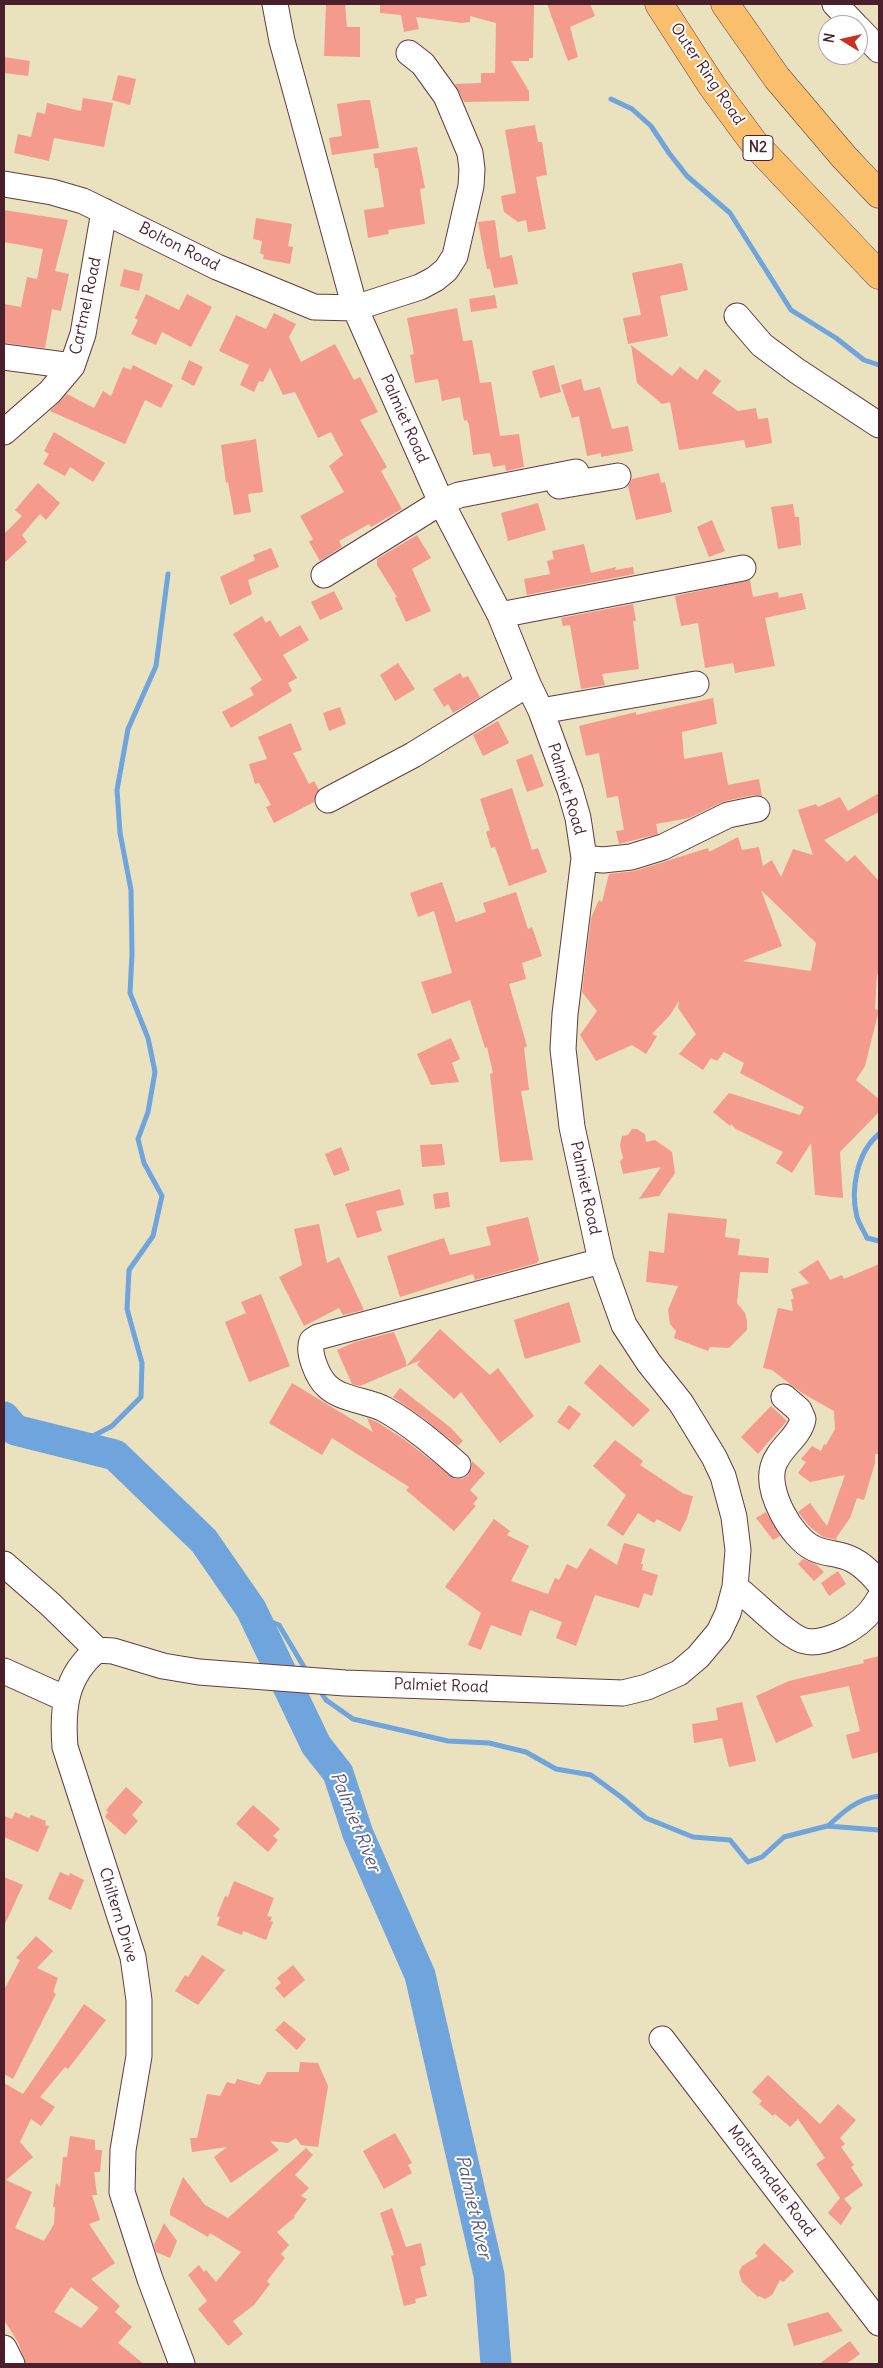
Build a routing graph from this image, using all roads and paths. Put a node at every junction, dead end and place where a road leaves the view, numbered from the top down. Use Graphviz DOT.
graph roads {
  1 [pos="275,4"];
  2 [pos="659,4"];
  3 [pos="725,4"];
  4 [pos="835,4"];
  5 [pos="845,15"];
  6 [pos="868,38"];
  7 [pos="879,50"];
  8 [pos="409,53"];
  9 [pos="4,184"];
  10 [pos="879,194"];
  11 [pos="104,211"];
  12 [pos="879,275"];
  13 [pos="355,308"];
  14 [pos="737,316"];
  15 [pos="4,357"];
  16 [pos="72,366"];
  17 [pos="879,425"];
  18 [pos="4,432"];
  19 [pos="576,472"];
  20 [pos="618,476"];
  21 [pos="443,505"];
  22 [pos="744,568"];
  23 [pos="324,574"];
  24 [pos="500,615"];
  25 [pos="528,684"];
  26 [pos="696,684"];
  27 [pos="541,711"];
  28 [pos="328,800"];
  29 [pos="757,809"];
  30 [pos="584,858"];
  31 [pos="601,1261"];
  32 [pos="784,1397"];
  33 [pos="458,1465"];
  34 [pos="4,1564"];
  35 [pos="879,1583"];
  36 [pos="735,1587"];
  37 [pos="879,1599"];
  38 [pos="97,1650"];
  39 [pos="4,1672"];
  40 [pos="66,1699"];
  41 [pos="662,2039"];
  42 [pos="879,2323"];
  43 [pos="4,2348"];
  44 [pos="12,2364"];
  45 [pos="182,2364"];
  1 -- 13 [label="street, Palmiet Road"];
  2 -- 12 [label="highway, Outer Ring Road / N2"];
  3 -- 10 [label="highway"];
  4 -- 5 [label="street"];
  6 -- 7 [label="street"];
  8 -- 13 [label="street, Bolton Road"];
  9 -- 11 [label="street, Bolton Road"];
  11 -- 13 [label="street, Bolton Road"];
  11 -- 16 [label="street, Cartmel Road"];
  13 -- 21 [label="street, Palmiet Road"];
  14 -- 17 [label="street"];
  15 -- 16 [label="street"];
  16 -- 18 [label="street, Cartmel Road"];
  19 -- 21 [label="street"];
  20 -- 21 [label="street"];
  21 -- 23 [label="street"];
  21 -- 24 [label="street, Palmiet Road"];
  22 -- 24 [label="street"];
  24 -- 25 [label="street, Palmiet Road"];
  25 -- 27 [label="street, Palmiet Road"];
  25 -- 28 [label="street"];
  26 -- 27 [label="street"];
  27 -- 30 [label="street, Palmiet Road"];
  29 -- 30 [label="street"];
  30 -- 31 [label="street, Palmiet Road"];
  31 -- 33 [label="street"];
  31 -- 36 [label="street, Palmiet Road"];
  32 -- 35 [label="street"];
  34 -- 38 [label="street"];
  36 -- 37 [label="street"];
  36 -- 38 [label="street, Palmiet Road"];
  38 -- 40 [label="street, Chiltern Drive"];
  39 -- 40 [label="street"];
  40 -- 45 [label="street, Chiltern Drive"];
  41 -- 42 [label="street, Mottramdale Road"];
  43 -- 44 [label="street"];
}
